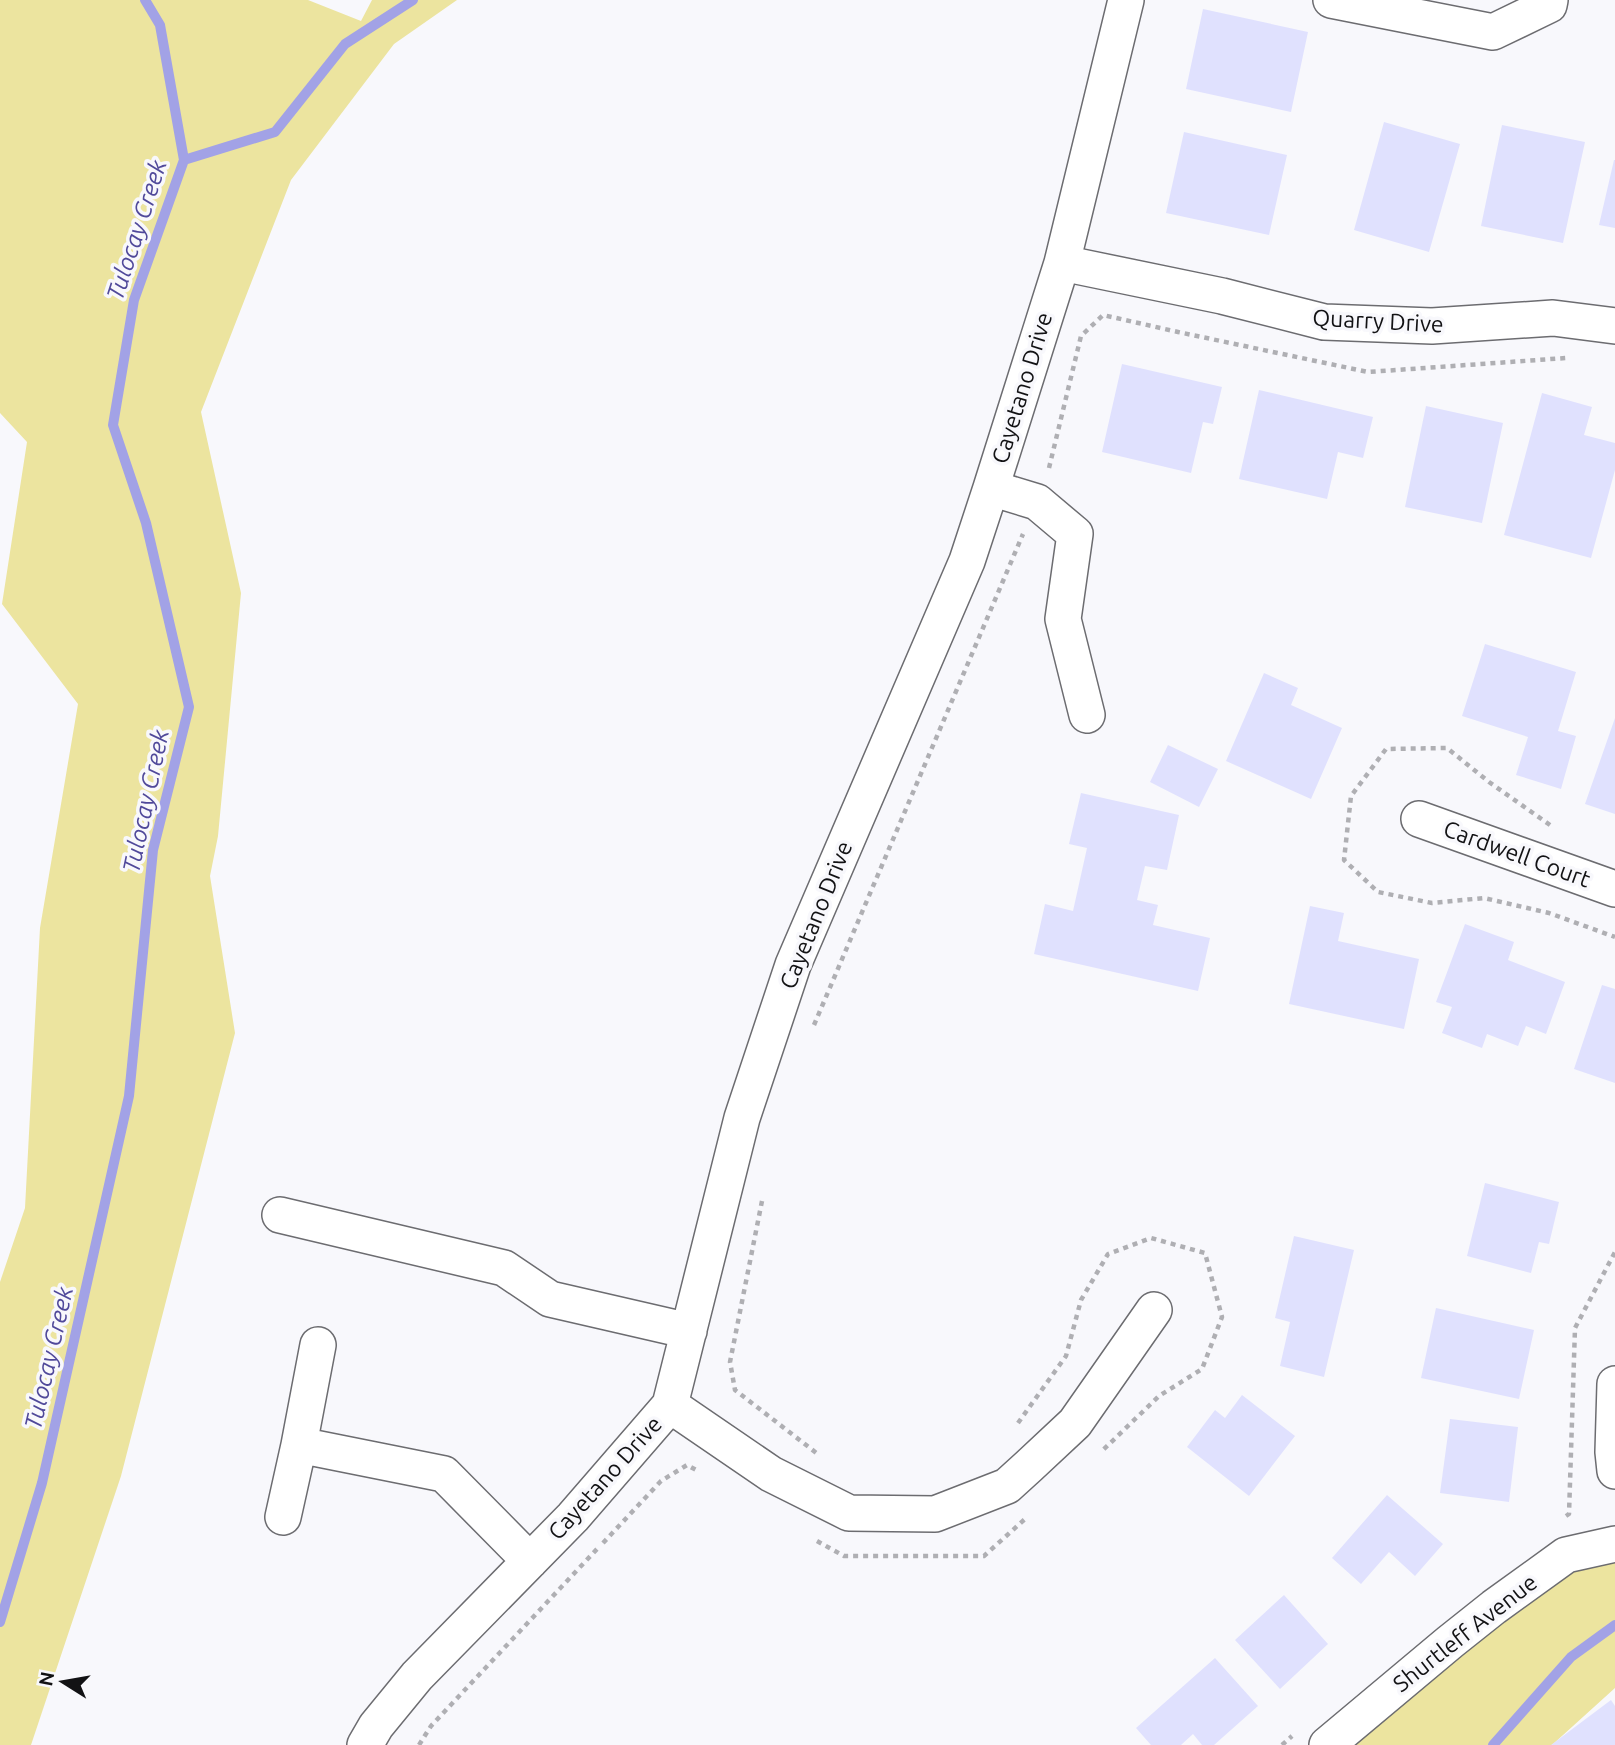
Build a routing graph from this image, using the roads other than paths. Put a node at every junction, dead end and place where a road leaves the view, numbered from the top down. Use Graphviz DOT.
graph roads {
  1 [pos="1126,0"];
  2 [pos="1331,0"];
  3 [pos="1550,0"];
  4 [pos="1062,263"];
  5 [pos="1615,326"];
  6 [pos="991,488"];
  7 [pos="1087,715"];
  8 [pos="1419,819"];
  9 [pos="1615,889"];
  10 [pos="280,1215"];
  11 [pos="1154,1310"];
  12 [pos="689,1331"];
  13 [pos="318,1345"];
  14 [pos="1615,1384"];
  15 [pos="670,1405"];
  16 [pos="299,1445"];
  17 [pos="1615,1471"];
  18 [pos="283,1517"];
  19 [pos="1615,1544"];
  20 [pos="530,1562"];
  21 [pos="1314,1737"];
  22 [pos="365,1745"];
  1 -- 4 [label="street, Cayetano Drive"];
  2 -- 3 [label="street"];
  4 -- 5 [label="street, Quarry Drive"];
  4 -- 6 [label="street, Cayetano Drive"];
  6 -- 7 [label="street"];
  6 -- 12 [label="street, Cayetano Drive"];
  8 -- 9 [label="street, Cardwell Court"];
  10 -- 12 [label="street"];
  11 -- 15 [label="street"];
  12 -- 15 [label="street, Cayetano Drive"];
  13 -- 16 [label="street"];
  14 -- 17 [label="street"];
  15 -- 20 [label="street, Cayetano Drive"];
  16 -- 18 [label="street"];
  16 -- 20 [label="street"];
  19 -- 21 [label="street, Shurtleff Avenue"];
  20 -- 22 [label="street, Cayetano Drive"];
}
